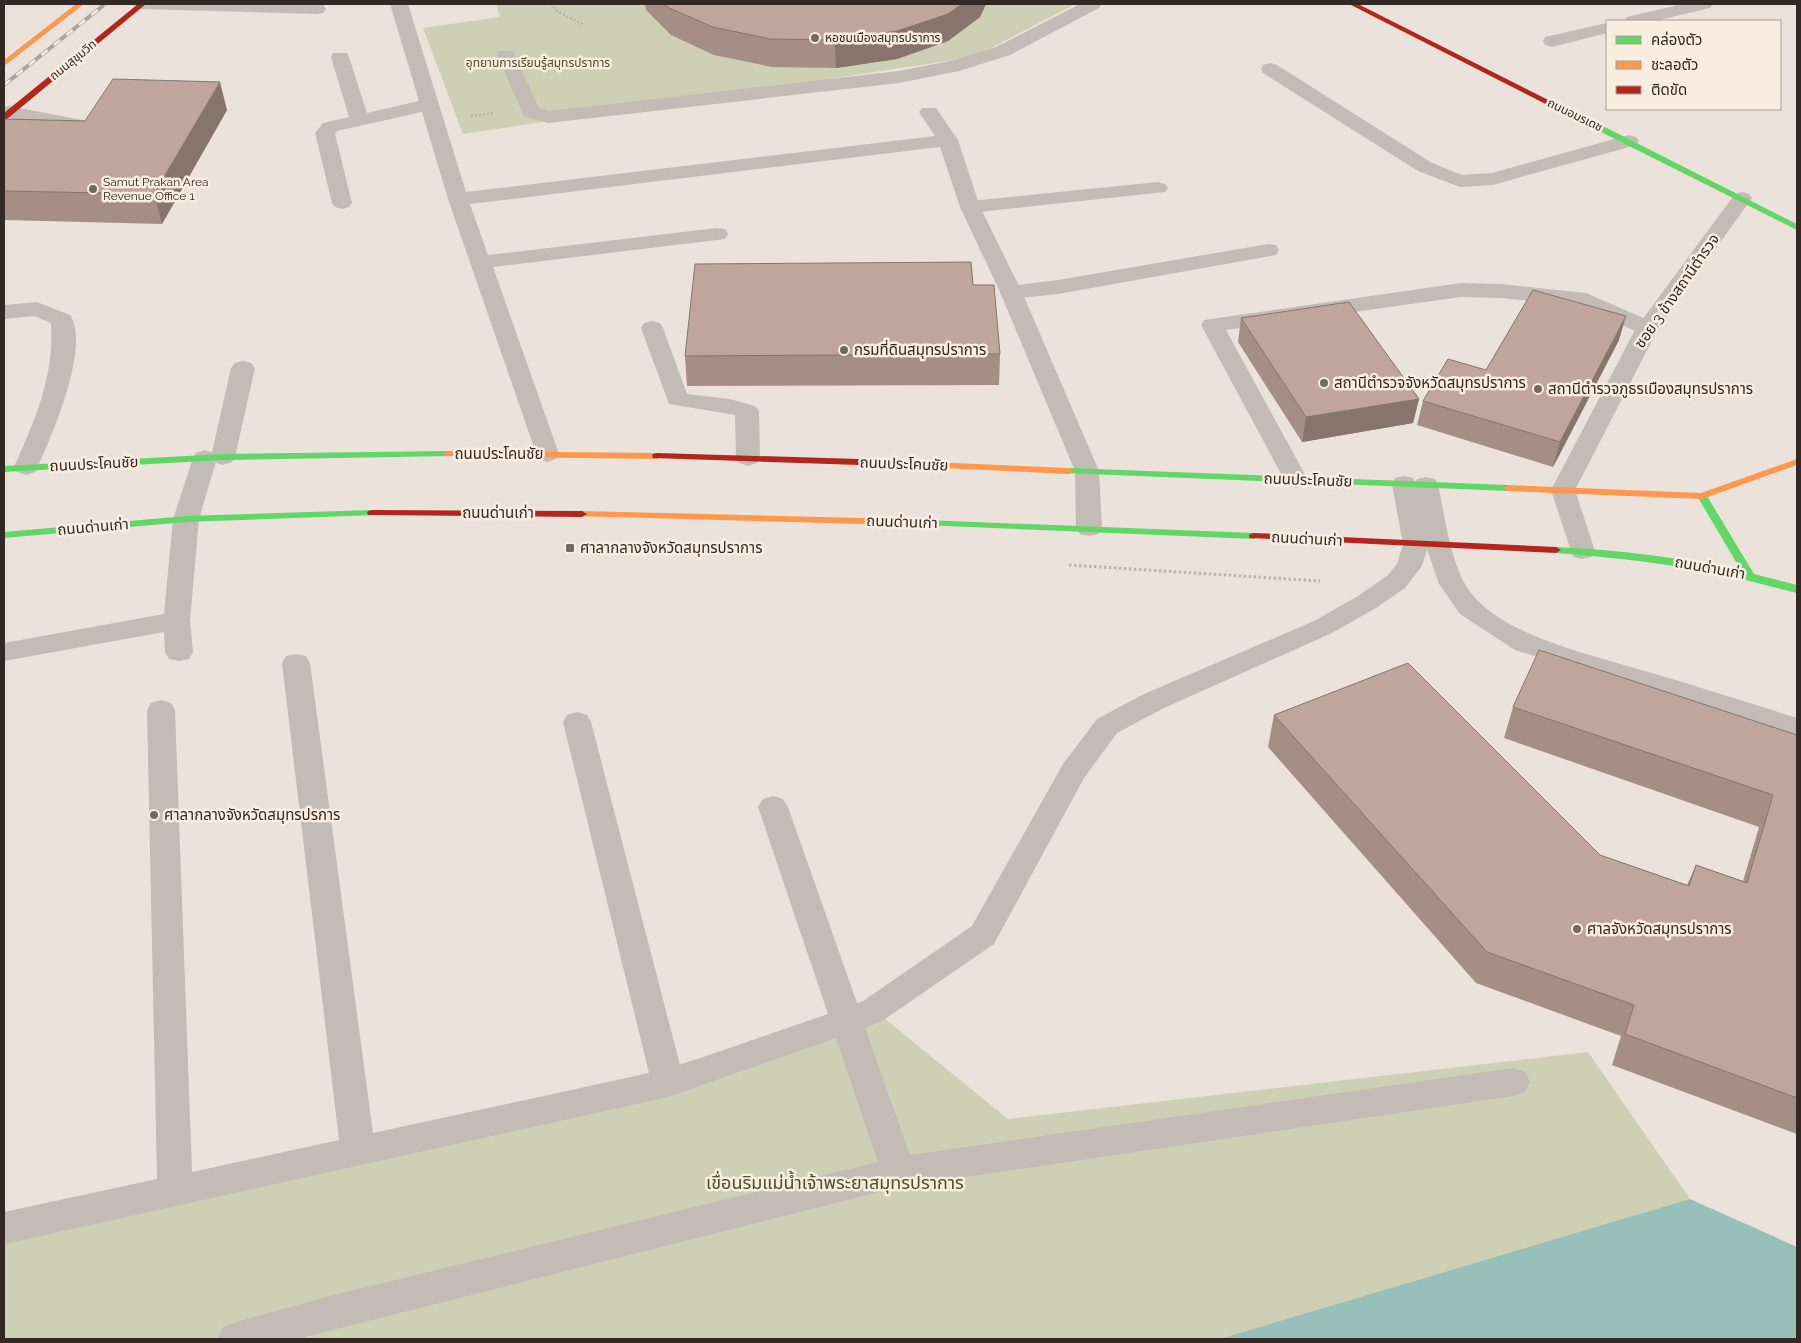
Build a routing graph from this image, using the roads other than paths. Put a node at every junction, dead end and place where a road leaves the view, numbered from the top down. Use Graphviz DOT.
graph roads {
  1 [pos="80,4"];
  2 [pos="142,4"];
  3 [pos="399,4"];
  4 [pos="1093,4"];
  5 [pos="1353,4"];
  6 [pos="1704,4"];
  7 [pos="317,9"];
  8 [pos="1637,20"];
  9 [pos="1606,28"];
  10 [pos="1552,41"];
  11 [pos="506,55"];
  12 [pos="340,57"];
  13 [pos="4,64"];
  14 [pos="1270,69"];
  15 [pos="429,105"];
  16 [pos="929,112"];
  17 [pos="6,115"];
  18 [pos="360,120"];
  19 [pos="91,128"];
  20 [pos="948,140"];
  21 [pos="1629,141"];
  22 [pos="1158,188"];
  23 [pos="1742,198"];
  24 [pos="458,199"];
  25 [pos="342,203"];
  26 [pos="970,207"];
  27 [pos="1797,227"];
  28 [pos="717,234"];
  29 [pos="1268,250"];
  30 [pos="480,262"];
  31 [pos="1011,292"];
  32 [pos="4,312"];
  33 [pos="652,328"];
  34 [pos="1647,328"];
  35 [pos="243,368"];
  36 [pos="548,454"];
  37 [pos="214,458"];
  38 [pos="748,458"];
  39 [pos="1797,462"];
  40 [pos="15,468"];
  41 [pos="1087,471"];
  42 [pos="1296,480"];
  43 [pos="1415,484"];
  44 [pos="1563,490"];
  45 [pos="1702,496"];
  46 [pos="186,519"];
  47 [pos="1089,528"];
  48 [pos="4,535"];
  49 [pos="1428,544"];
  50 [pos="1582,551"];
  51 [pos="1749,575"];
  52 [pos="1797,590"];
  53 [pos="177,621"];
  54 [pos="4,652"];
  55 [pos="180,652"];
  56 [pos="296,663"];
  57 [pos="161,710"];
  58 [pos="577,722"];
  59 [pos="1797,728"];
  60 [pos="773,806"];
  61 [pos="847,1021"];
  62 [pos="1513,1082"];
  63 [pos="668,1083"];
  64 [pos="358,1150"];
  65 [pos="899,1172"];
  66 [pos="176,1190"];
  67 [pos="4,1228"];
  68 [pos="236,1339"];
  1 -- 13 [label="main road"];
  2 -- 7 [label="street"];
  2 -- 17 [label="main road, ถนนสุขุมวิท"];
  3 -- 15 [label="street"];
  4 -- 11 [label="street"];
  5 -- 21 [label="main road, ถนนอมรเดช"];
  6 -- 8 [label="street"];
  9 -- 10 [label="street"];
  12 -- 18 [label="street"];
  14 -- 21 [label="street"];
  15 -- 18 [label="street"];
  15 -- 24 [label="street"];
  16 -- 20 [label="street"];
  17 -- 19 [label="street"];
  18 -- 25 [label="street"];
  20 -- 24 [label="street"];
  20 -- 26 [label="street"];
  21 -- 23 [label="main road, ถนนอมรเดช"];
  22 -- 26 [label="street"];
  23 -- 27 [label="main road, ถนนอมรเดช"];
  23 -- 34 [label="street, ซอย 3 ข้างสถานีตำรวจ"];
  24 -- 30 [label="street"];
  26 -- 31 [label="street"];
  28 -- 30 [label="street"];
  29 -- 31 [label="street"];
  30 -- 36 [label="street"];
  31 -- 41 [label="street"];
  32 -- 40 [label="street"];
  33 -- 38 [label="street"];
  34 -- 42 [label="street"];
  34 -- 44 [label="street, ซอย 3 ข้างสถานีตำรวจ"];
  35 -- 37 [label="street"];
  36 -- 37 [label="main road, ถนนประโคนชัย"];
  36 -- 38 [label="main road, ถนนประโคนชัย"];
  37 -- 40 [label="main road, ถนนประโคนชัย"];
  37 -- 46 [label="street"];
  38 -- 41 [label="main road, ถนนประโคนชัย"];
  39 -- 45 [label="main road, ถนนประโคนชัย"];
  41 -- 42 [label="main road, ถนนประโคนชัย"];
  41 -- 47 [label="street"];
  42 -- 43 [label="main road, ถนนประโคนชัย"];
  43 -- 44 [label="main road, ถนนประโคนชัย"];
  43 -- 49 [label="street"];
  44 -- 45 [label="main road, ถนนประโคนชัย"];
  44 -- 50 [label="street"];
  45 -- 51 [label="main road"];
  46 -- 47 [label="main road, ถนนด่านเก่า"];
  46 -- 48 [label="main road, ถนนด่านเก่า"];
  46 -- 53 [label="street"];
  47 -- 49 [label="main road, ถนนด่านเก่า"];
  49 -- 50 [label="main road, ถนนด่านเก่า"];
  49 -- 59 [label="street"];
  49 -- 61 [label="street"];
  50 -- 51 [label="main road, ถนนด่านเก่า"];
  51 -- 52 [label="main road, ถนนด่านเก่า"];
  53 -- 54 [label="street"];
  53 -- 55 [label="street"];
  56 -- 64 [label="street"];
  57 -- 66 [label="street"];
  58 -- 63 [label="street"];
  60 -- 61 [label="street"];
  61 -- 63 [label="street"];
  61 -- 65 [label="street"];
  62 -- 65 [label="street"];
  63 -- 64 [label="street"];
  64 -- 66 [label="street"];
  65 -- 68 [label="street"];
  66 -- 67 [label="street"];
}
